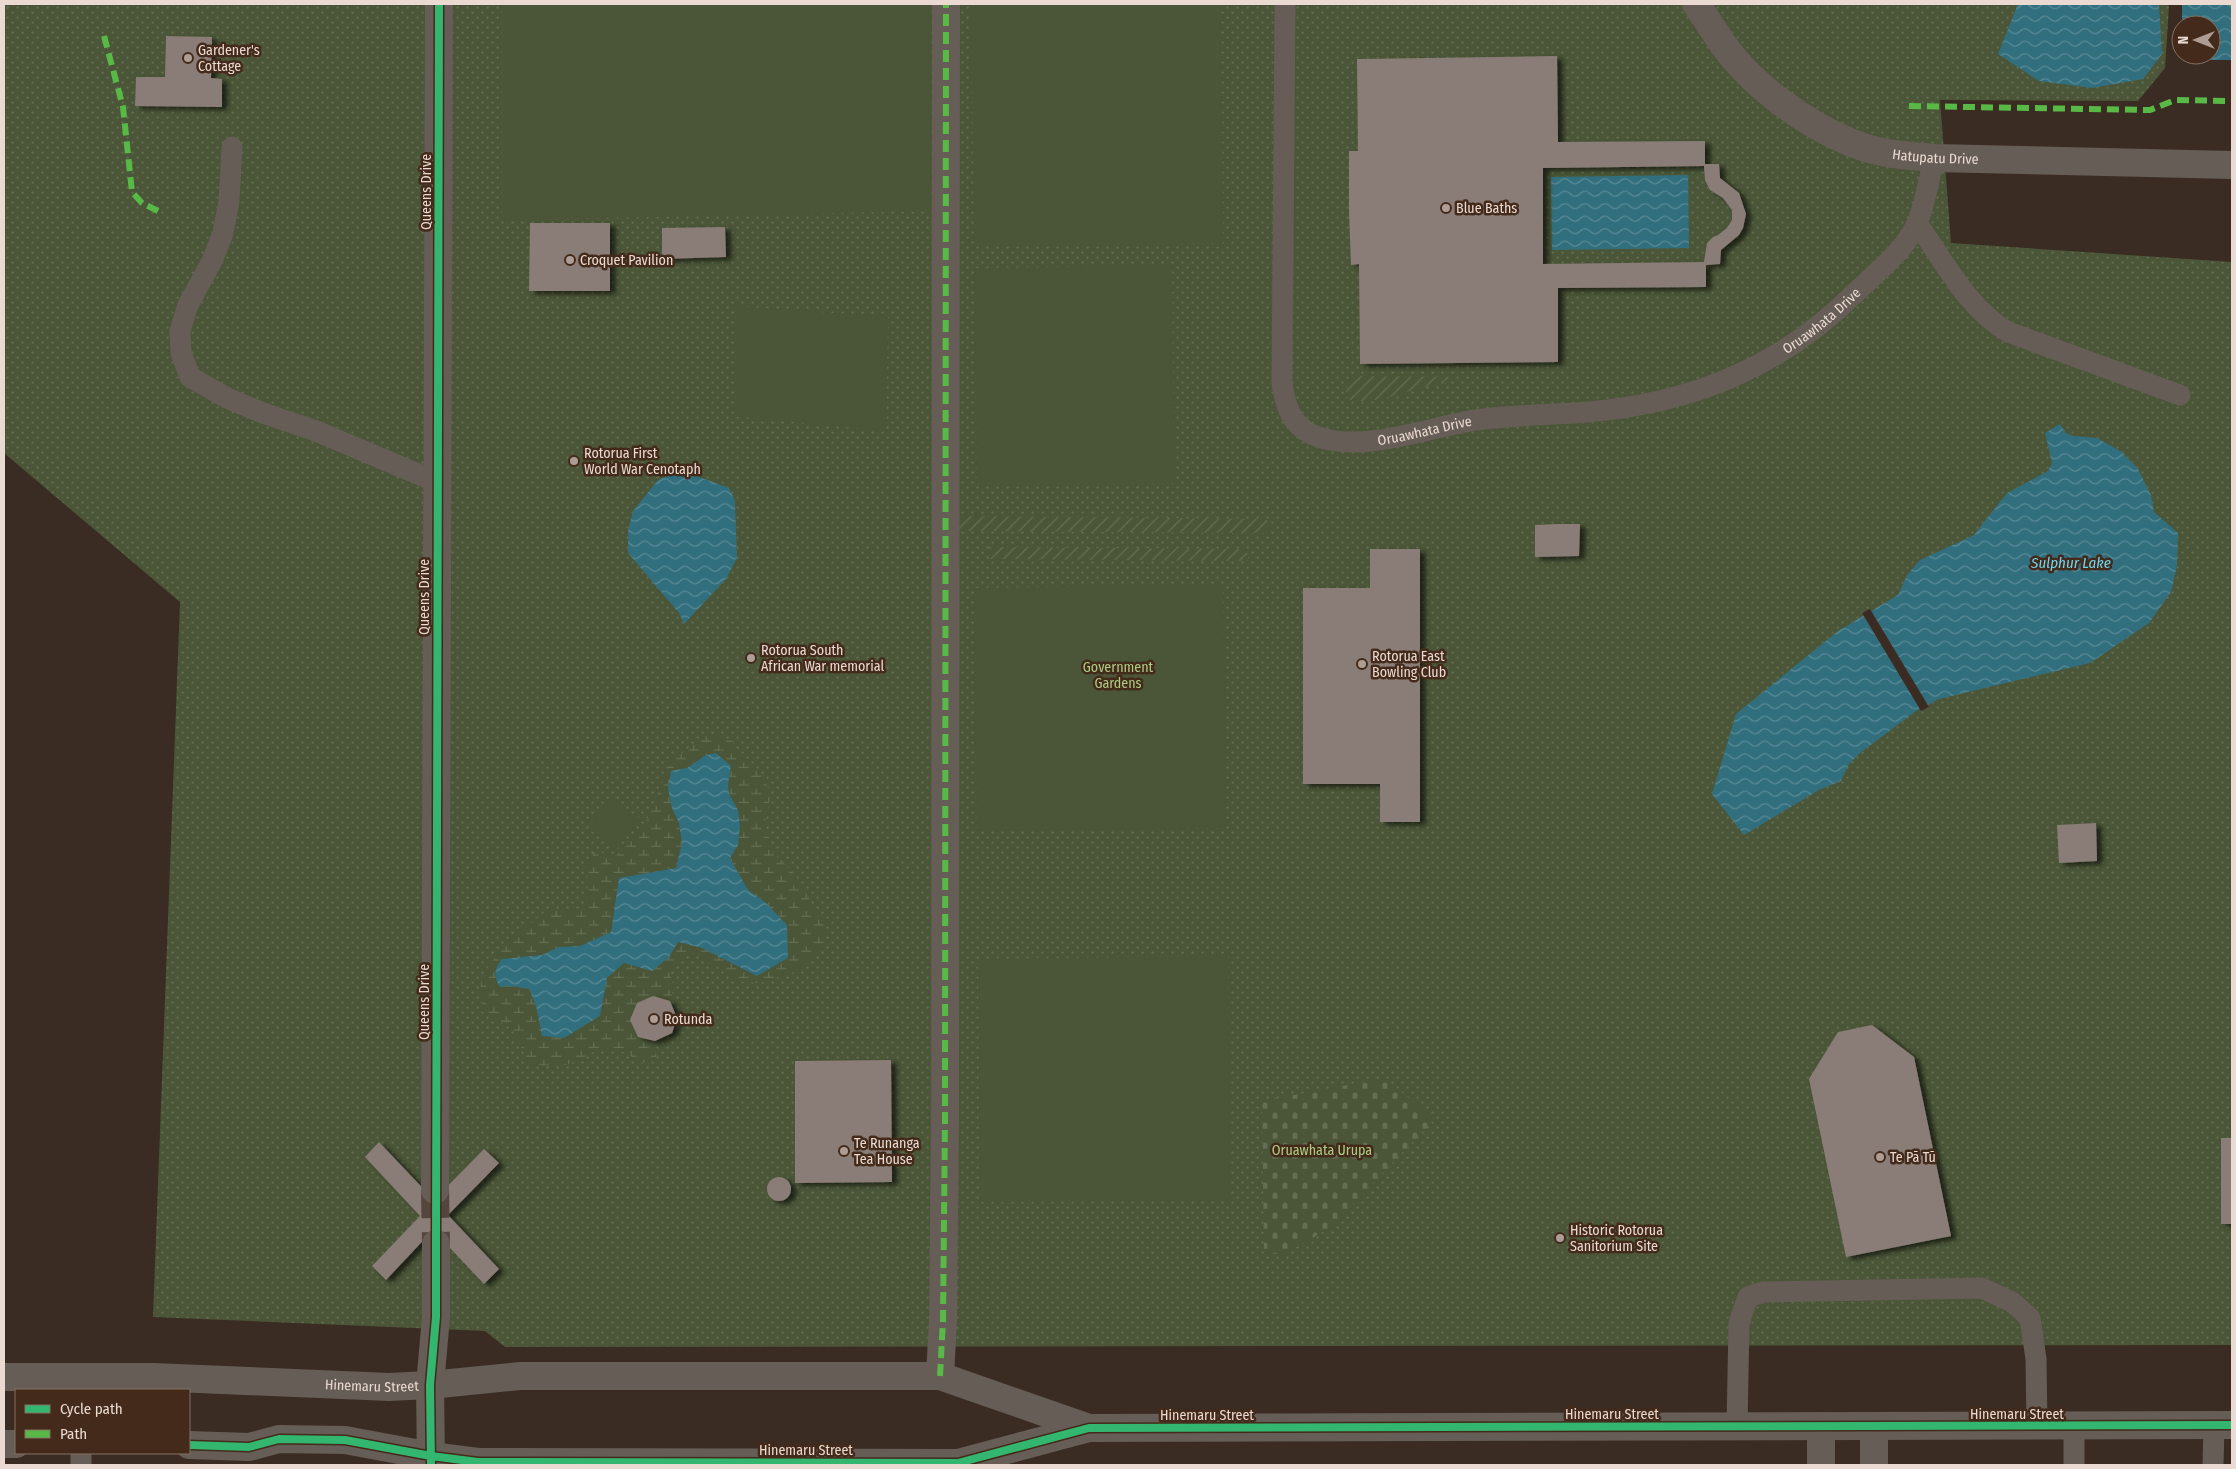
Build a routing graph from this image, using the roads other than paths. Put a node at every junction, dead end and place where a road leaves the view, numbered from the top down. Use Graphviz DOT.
graph roads {
  1 [pos="440,4"];
  2 [pos="946,4"];
  3 [pos="1285,4"];
  4 [pos="1696,4"];
  5 [pos="232,147"];
  6 [pos="1934,158"];
  7 [pos="2232,165"];
  8 [pos="1917,223"];
  9 [pos="2180,395"];
  10 [pos="437,482"];
  11 [pos="435,1190"];
  12 [pos="436,1244"];
  13 [pos="4,1376"];
  14 [pos="940,1376"];
  15 [pos="154,1384"];
  16 [pos="430,1386"];
  17 [pos="2223,1425"];
  18 [pos="1737,1426"];
  19 [pos="1820,1426"];
  20 [pos="1874,1426"];
  21 [pos="2037,1426"];
  22 [pos="2074,1426"];
  23 [pos="1089,1428"];
  24 [pos="190,1445"];
  25 [pos="431,1461"];
  26 [pos="1821,1465"];
  27 [pos="1874,1465"];
  28 [pos="2074,1465"];
  29 [pos="2213,1465"];
  1 -- 10 [label="street, Queens Drive"];
  2 -- 14 [label="street"];
  3 -- 8 [label="lane, Oruawhata Drive"];
  4 -- 6 [label="street, Hatupatu Drive"];
  5 -- 10 [label="lane"];
  6 -- 7 [label="street, Hatupatu Drive"];
  6 -- 8 [label="lane, Oruawhata Drive"];
  8 -- 9 [label="lane"];
  10 -- 11 [label="street, Queens Drive"];
  12 -- 16 [label="street"];
  13 -- 15 [label="street, Hinemaru Street"];
  14 -- 16 [label="street, Hinemaru Street"];
  14 -- 23 [label="street, Hinemaru Street"];
  15 -- 16 [label="street, Hinemaru Street"];
  16 -- 25 [label="street"];
  17 -- 22 [label="street, Hinemaru Street"];
  17 -- 29 [label="lane"];
  18 -- 19 [label="street, Hinemaru Street"];
  18 -- 21 [label="lane"];
  18 -- 23 [label="street, Hinemaru Street"];
  19 -- 20 [label="street, Hinemaru Street"];
  19 -- 26 [label="street"];
  20 -- 21 [label="street, Hinemaru Street"];
  20 -- 27 [label="street"];
  21 -- 22 [label="street, Hinemaru Street"];
  22 -- 28 [label="lane"];
  23 -- 25 [label="street, Hinemaru Street"];
  24 -- 25 [label="street, Hinemaru Street"];
}
